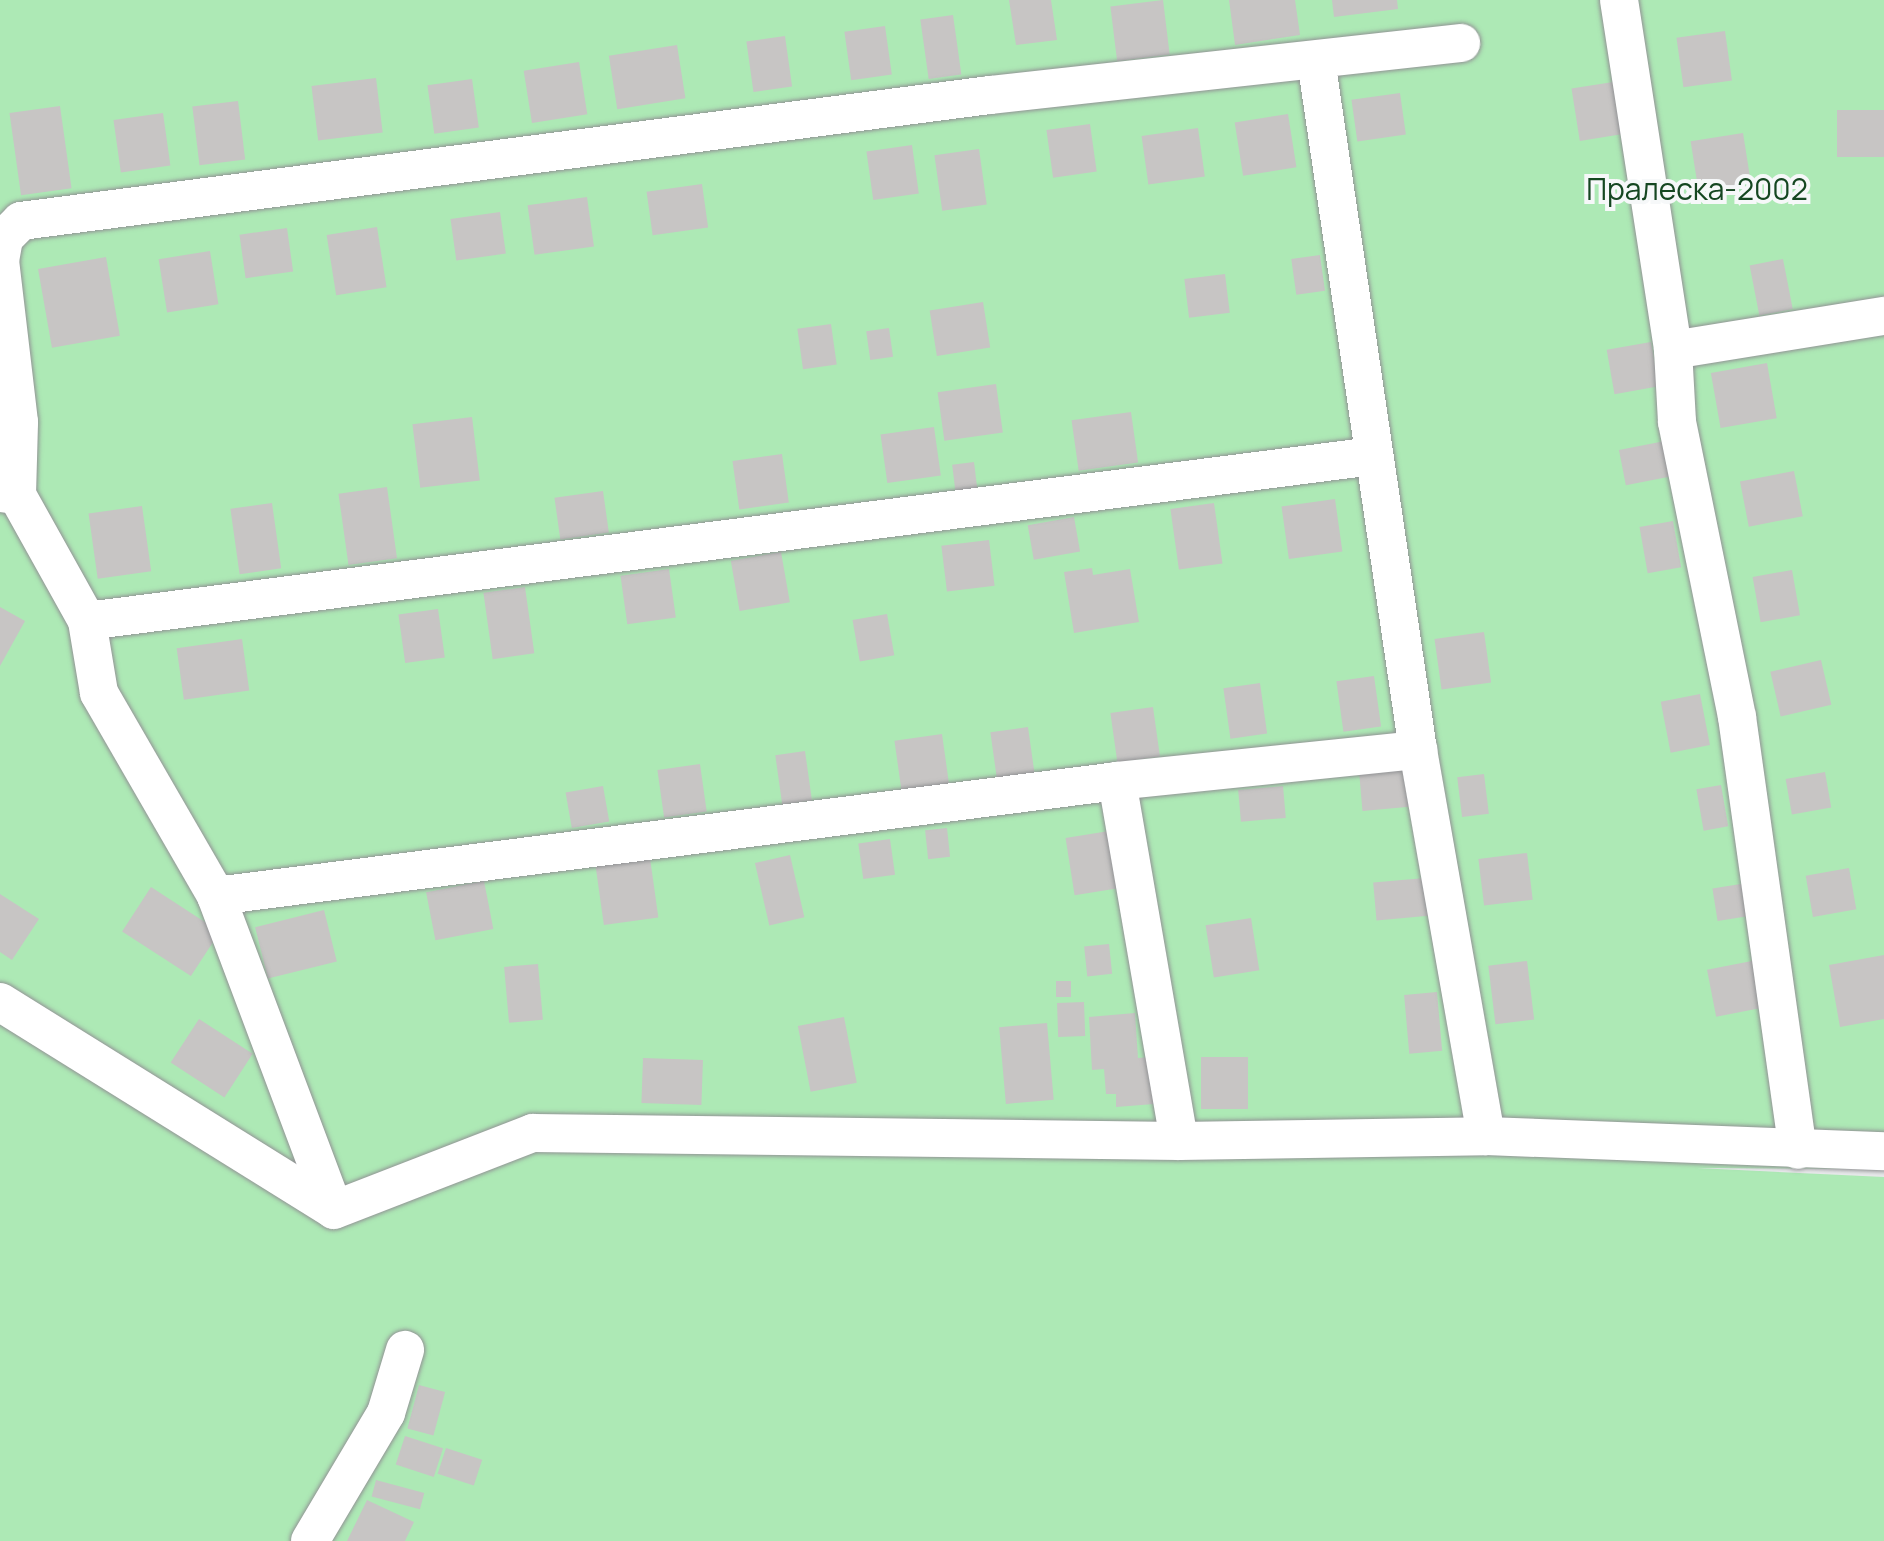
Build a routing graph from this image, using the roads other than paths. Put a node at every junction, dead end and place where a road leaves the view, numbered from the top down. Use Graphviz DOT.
graph roads {
  1 [pos="1620,0"];
  2 [pos="1461,43"];
  3 [pos="1316,60"];
  4 [pos="1884,316"];
  5 [pos="1673,350"];
  6 [pos="1373,456"];
  7 [pos="9,494"];
  8 [pos="87,621"];
  9 [pos="1418,750"];
  10 [pos="1118,781"];
  11 [pos="216,896"];
  12 [pos="0,1002"];
  13 [pos="1486,1136"];
  14 [pos="1179,1141"];
  15 [pos="1798,1150"];
  16 [pos="1884,1152"];
  17 [pos="334,1210"];
  18 [pos="405,1350"];
  19 [pos="310,1541"];
  1 -- 5 [label="street"];
  2 -- 3 [label="street"];
  3 -- 6 [label="street"];
  3 -- 7 [label="street"];
  4 -- 5 [label="street"];
  5 -- 15 [label="street"];
  6 -- 8 [label="street"];
  6 -- 9 [label="street"];
  7 -- 8 [label="street"];
  8 -- 11 [label="street"];
  9 -- 10 [label="street"];
  9 -- 13 [label="street"];
  10 -- 11 [label="street"];
  10 -- 14 [label="street"];
  11 -- 17 [label="street"];
  12 -- 17 [label="street"];
  13 -- 14 [label="street"];
  13 -- 15 [label="street"];
  14 -- 17 [label="street"];
  15 -- 16 [label="street"];
  18 -- 19 [label="street"];
}
